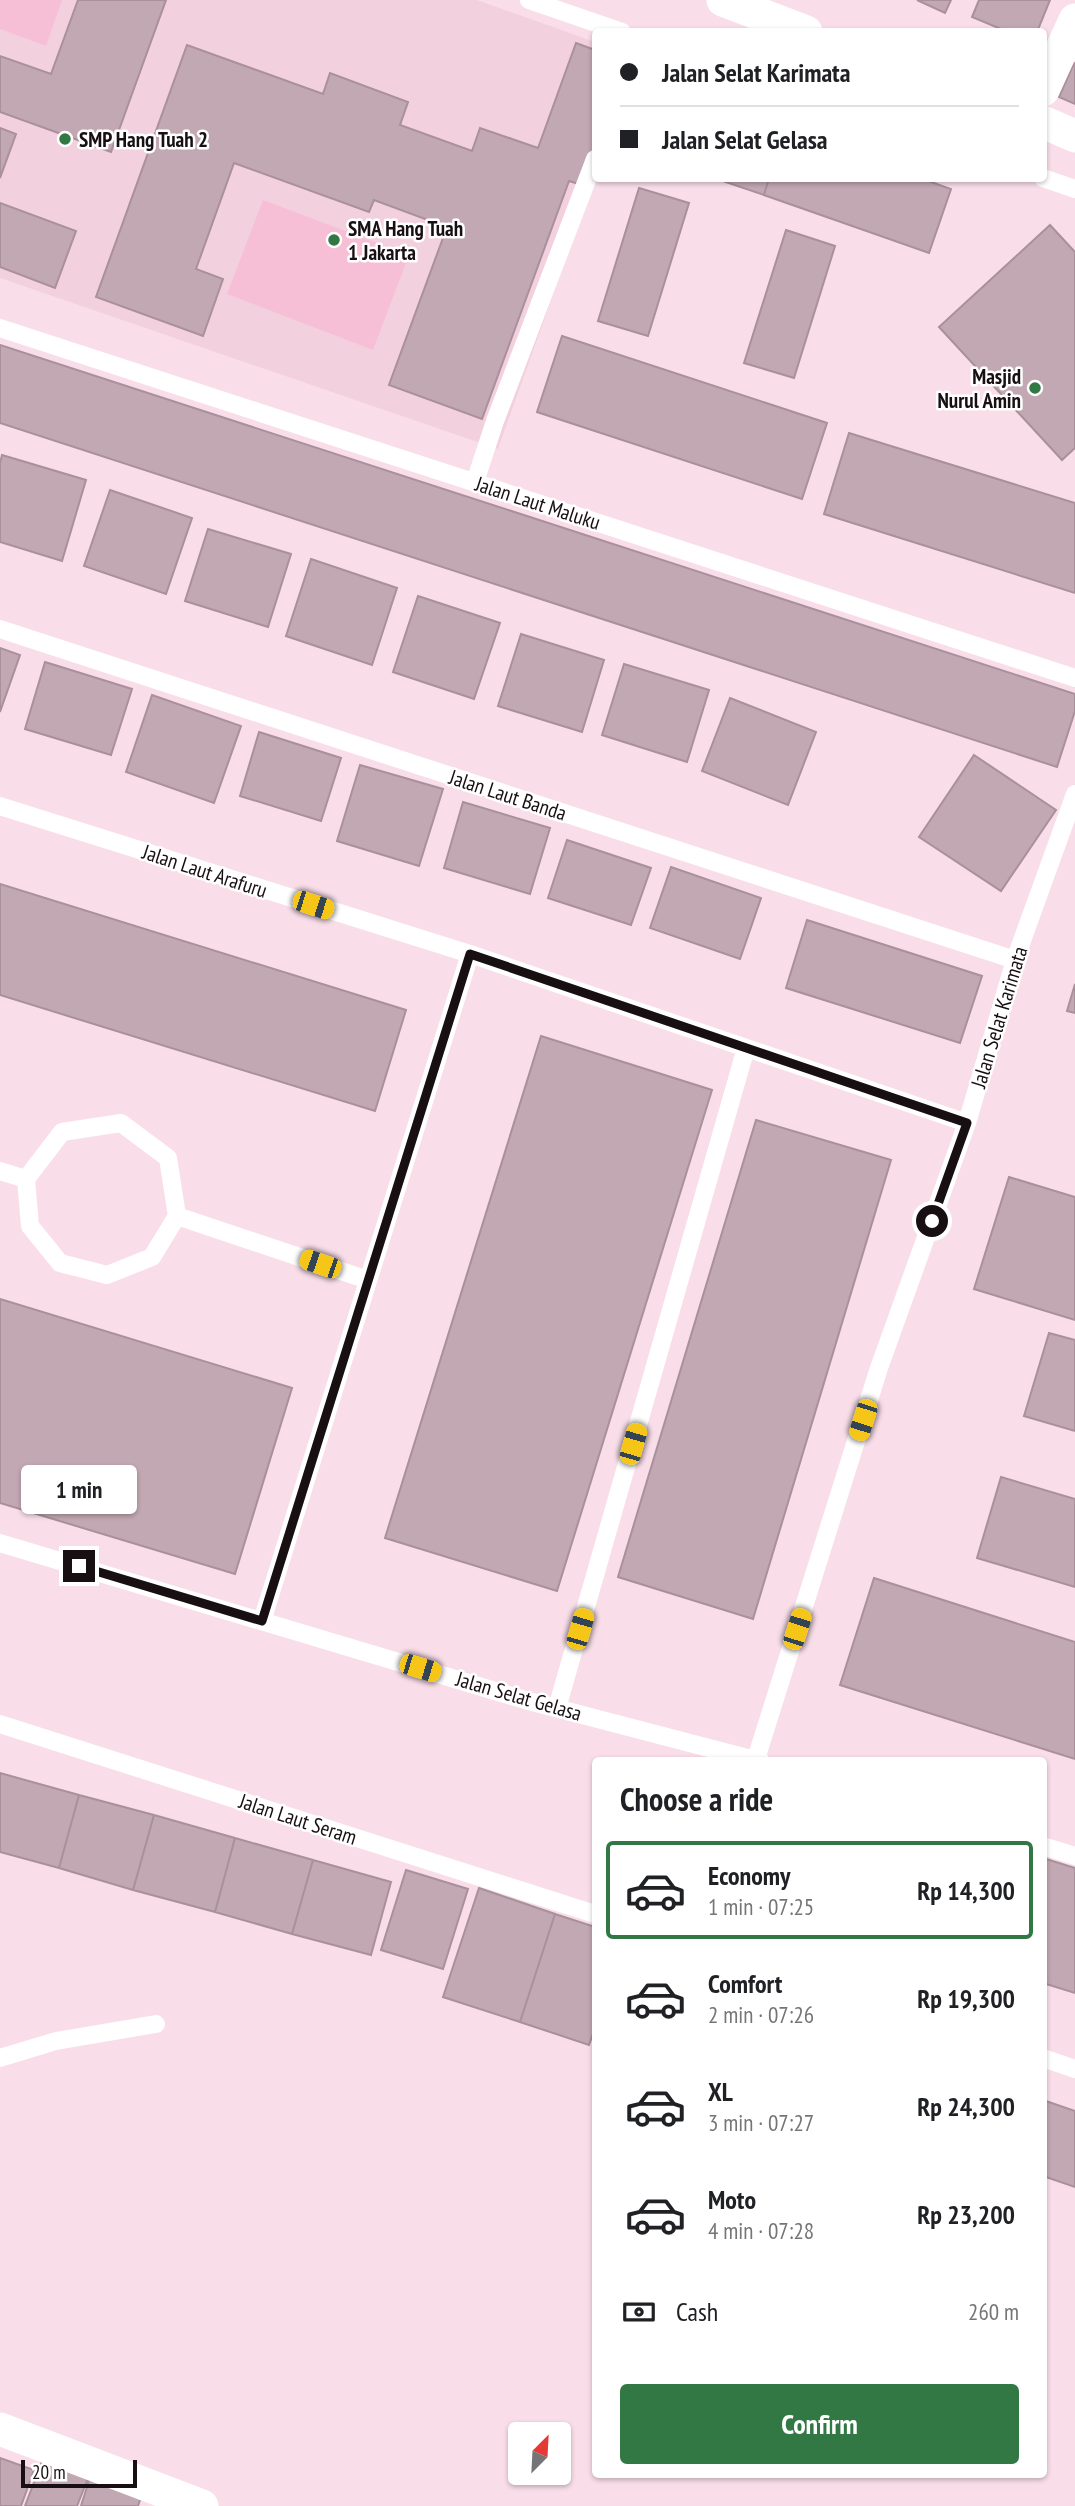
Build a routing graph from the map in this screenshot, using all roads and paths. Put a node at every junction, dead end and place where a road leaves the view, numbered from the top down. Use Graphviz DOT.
graph roads {
  1 [pos="529,0"];
  2 [pos="723,0"];
  3 [pos="1075,20"];
  4 [pos="610,28"];
  5 [pos="796,28"];
  6 [pos="1047,81"];
  7 [pos="1047,124"];
  8 [pos="1075,136"];
  9 [pos="592,167"];
  10 [pos="1047,179"];
  11 [pos="1075,189"];
  12 [pos="0,328"];
  13 [pos="475,482"];
  14 [pos="0,629"];
  15 [pos="1075,678"];
  16 [pos="1075,794"];
  17 [pos="0,806"];
  18 [pos="470,954"];
  19 [pos="1015,960"];
  20 [pos="746,1048"];
  21 [pos="967,1123"];
  22 [pos="0,1171"];
  23 [pos="26,1179"];
  24 [pos="177,1216"];
  25 [pos="368,1280"];
  26 [pos="0,1543"];
  27 [pos="262,1621"];
  28 [pos="557,1708"];
  29 [pos="0,1724"];
  30 [pos="745,1757"];
  31 [pos="758,1757"];
  32 [pos="1047,1847"];
  33 [pos="1075,1856"];
  34 [pos="592,1913"];
  35 [pos="156,2024"];
  36 [pos="0,2058"];
  37 [pos="1047,2059"];
  38 [pos="1075,2069"];
  39 [pos="0,2429"];
  40 [pos="195,2505"];
  1 -- 4 [label="lane"];
  2 -- 5 [label="street"];
  3 -- 6 [label="street"];
  7 -- 8 [label="street"];
  9 -- 13 [label="lane"];
  10 -- 11 [label="lane"];
  12 -- 13 [label="lane, Jalan Laut Maluku"];
  13 -- 15 [label="lane, Jalan Laut Maluku"];
  14 -- 19 [label="lane, Jalan Laut Banda"];
  16 -- 19 [label="lane, Jalan Selat Karimata"];
  17 -- 18 [label="lane, Jalan Laut Arafuru"];
  18 -- 20 [label="lane, Jalan Laut Arafuru"];
  18 -- 25 [label="lane"];
  19 -- 21 [label="lane, Jalan Selat Karimata"];
  20 -- 21 [label="lane, Jalan Laut Arafuru"];
  20 -- 28 [label="lane"];
  21 -- 31 [label="lane, Jalan Selat Karimata"];
  22 -- 23 [label="lane"];
  23 -- 24 [label="lane"];
  23 -- 24 [label="lane"];
  24 -- 25 [label="lane"];
  25 -- 27 [label="lane"];
  26 -- 27 [label="lane, Jalan Selat Gelasa"];
  27 -- 28 [label="lane, Jalan Selat Gelasa"];
  28 -- 30 [label="lane, Jalan Selat Gelasa"];
  29 -- 34 [label="lane, Jalan Laut Seram"];
  32 -- 33 [label="lane"];
  35 -- 36 [label="lane"];
  37 -- 38 [label="lane"];
  39 -- 40 [label="street"];
}
